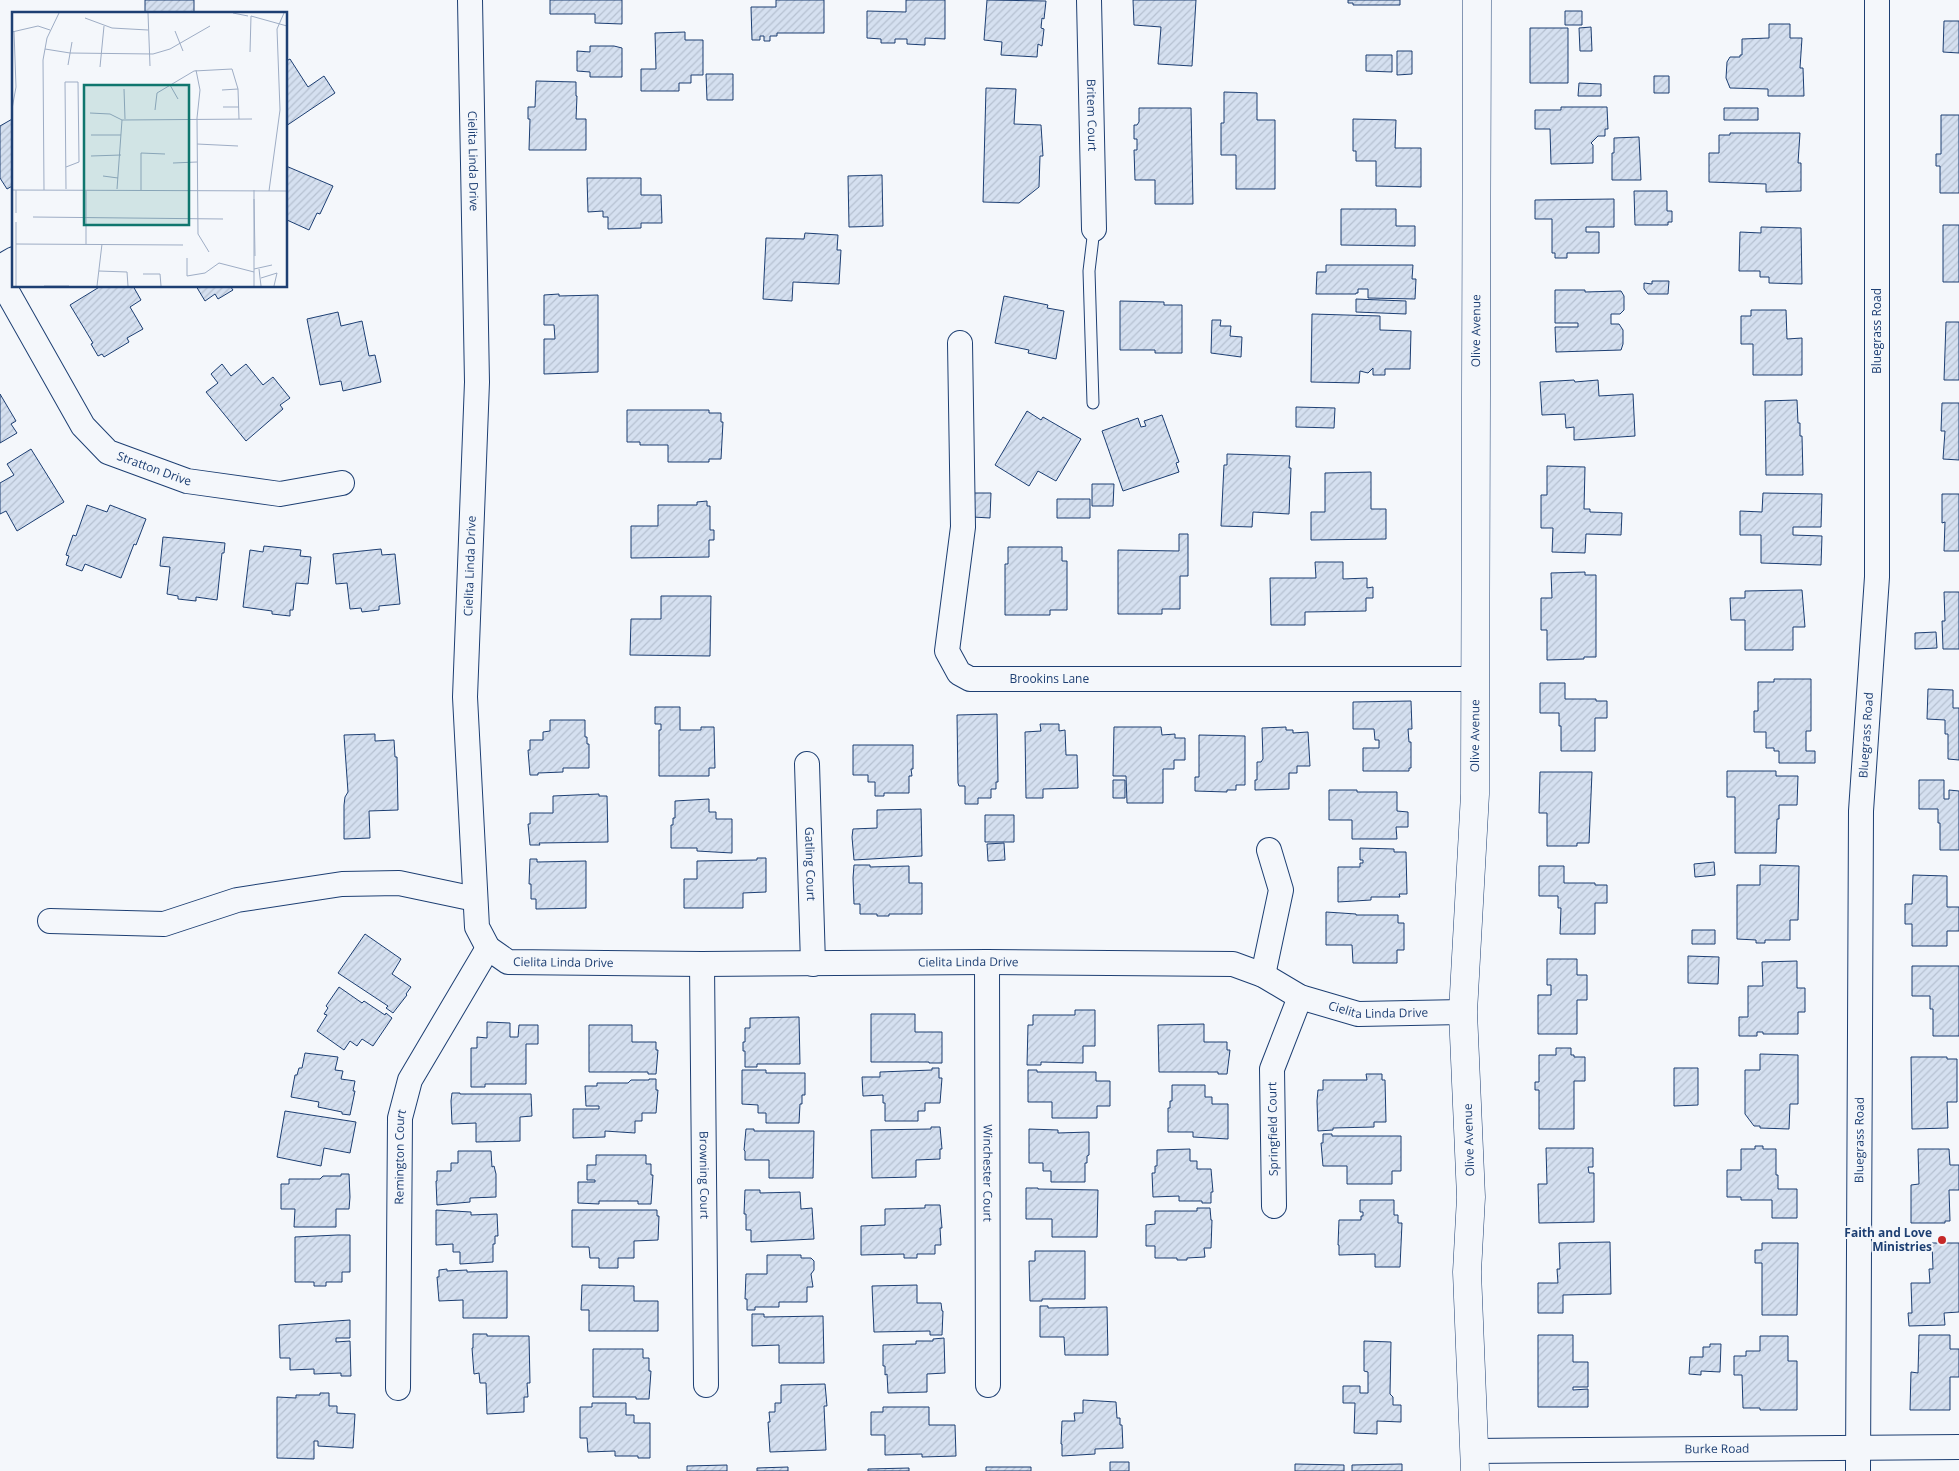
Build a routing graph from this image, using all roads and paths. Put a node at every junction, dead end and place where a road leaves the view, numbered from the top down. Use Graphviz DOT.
graph roads {
  1 [pos="470,0"];
  2 [pos="1089,0"];
  3 [pos="1476,0"];
  4 [pos="1877,0"];
  5 [pos="1094,229"];
  6 [pos="12,260"];
  7 [pos="0,267"];
  8 [pos="0,279"];
  9 [pos="960,343"];
  10 [pos="1093,403"];
  11 [pos="342,483"];
  12 [pos="1475,679"];
  13 [pos="807,764"];
  14 [pos="1268,850"];
  15 [pos="476,899"];
  16 [pos="50,922"];
  17 [pos="488,948"];
  18 [pos="987,962"];
  19 [pos="702,964"];
  20 [pos="813,964"];
  21 [pos="1262,976"];
  22 [pos="1300,998"];
  23 [pos="1464,1012"];
  24 [pos="1274,1206"];
  25 [pos="706,1385"];
  26 [pos="988,1385"];
  27 [pos="398,1388"];
  28 [pos="1959,1447"];
  29 [pos="1858,1460"];
  30 [pos="1475,1461"];
  1 -- 15 [label="street, Cielita Linda Drive"];
  2 -- 5 [label="street, Britem Court"];
  3 -- 12 [label="main road, Olive Avenue"];
  4 -- 29 [label="street, Bluegrass Road"];
  5 -- 10 [label="lane"];
  6 -- 7 [label="street"];
  8 -- 11 [label="street, Stratton Drive"];
  9 -- 12 [label="street, Brookins Lane"];
  12 -- 23 [label="main road, Olive Avenue"];
  13 -- 20 [label="street, Gatling Court"];
  14 -- 21 [label="street"];
  15 -- 16 [label="street"];
  15 -- 17 [label="street, Cielita Linda Drive"];
  17 -- 19 [label="street, Cielita Linda Drive"];
  17 -- 27 [label="street, Remington Court"];
  18 -- 20 [label="street, Cielita Linda Drive"];
  18 -- 21 [label="street, Cielita Linda Drive"];
  18 -- 26 [label="street, Winchester Court"];
  19 -- 20 [label="street, Cielita Linda Drive"];
  19 -- 25 [label="street, Browning Court"];
  21 -- 22 [label="street, Cielita Linda Drive"];
  22 -- 23 [label="street, Cielita Linda Drive"];
  22 -- 24 [label="street, Springfield Court"];
  23 -- 30 [label="main road, Olive Avenue"];
  28 -- 29 [label="street, Burke Road"];
  29 -- 30 [label="street, Burke Road"];
}
